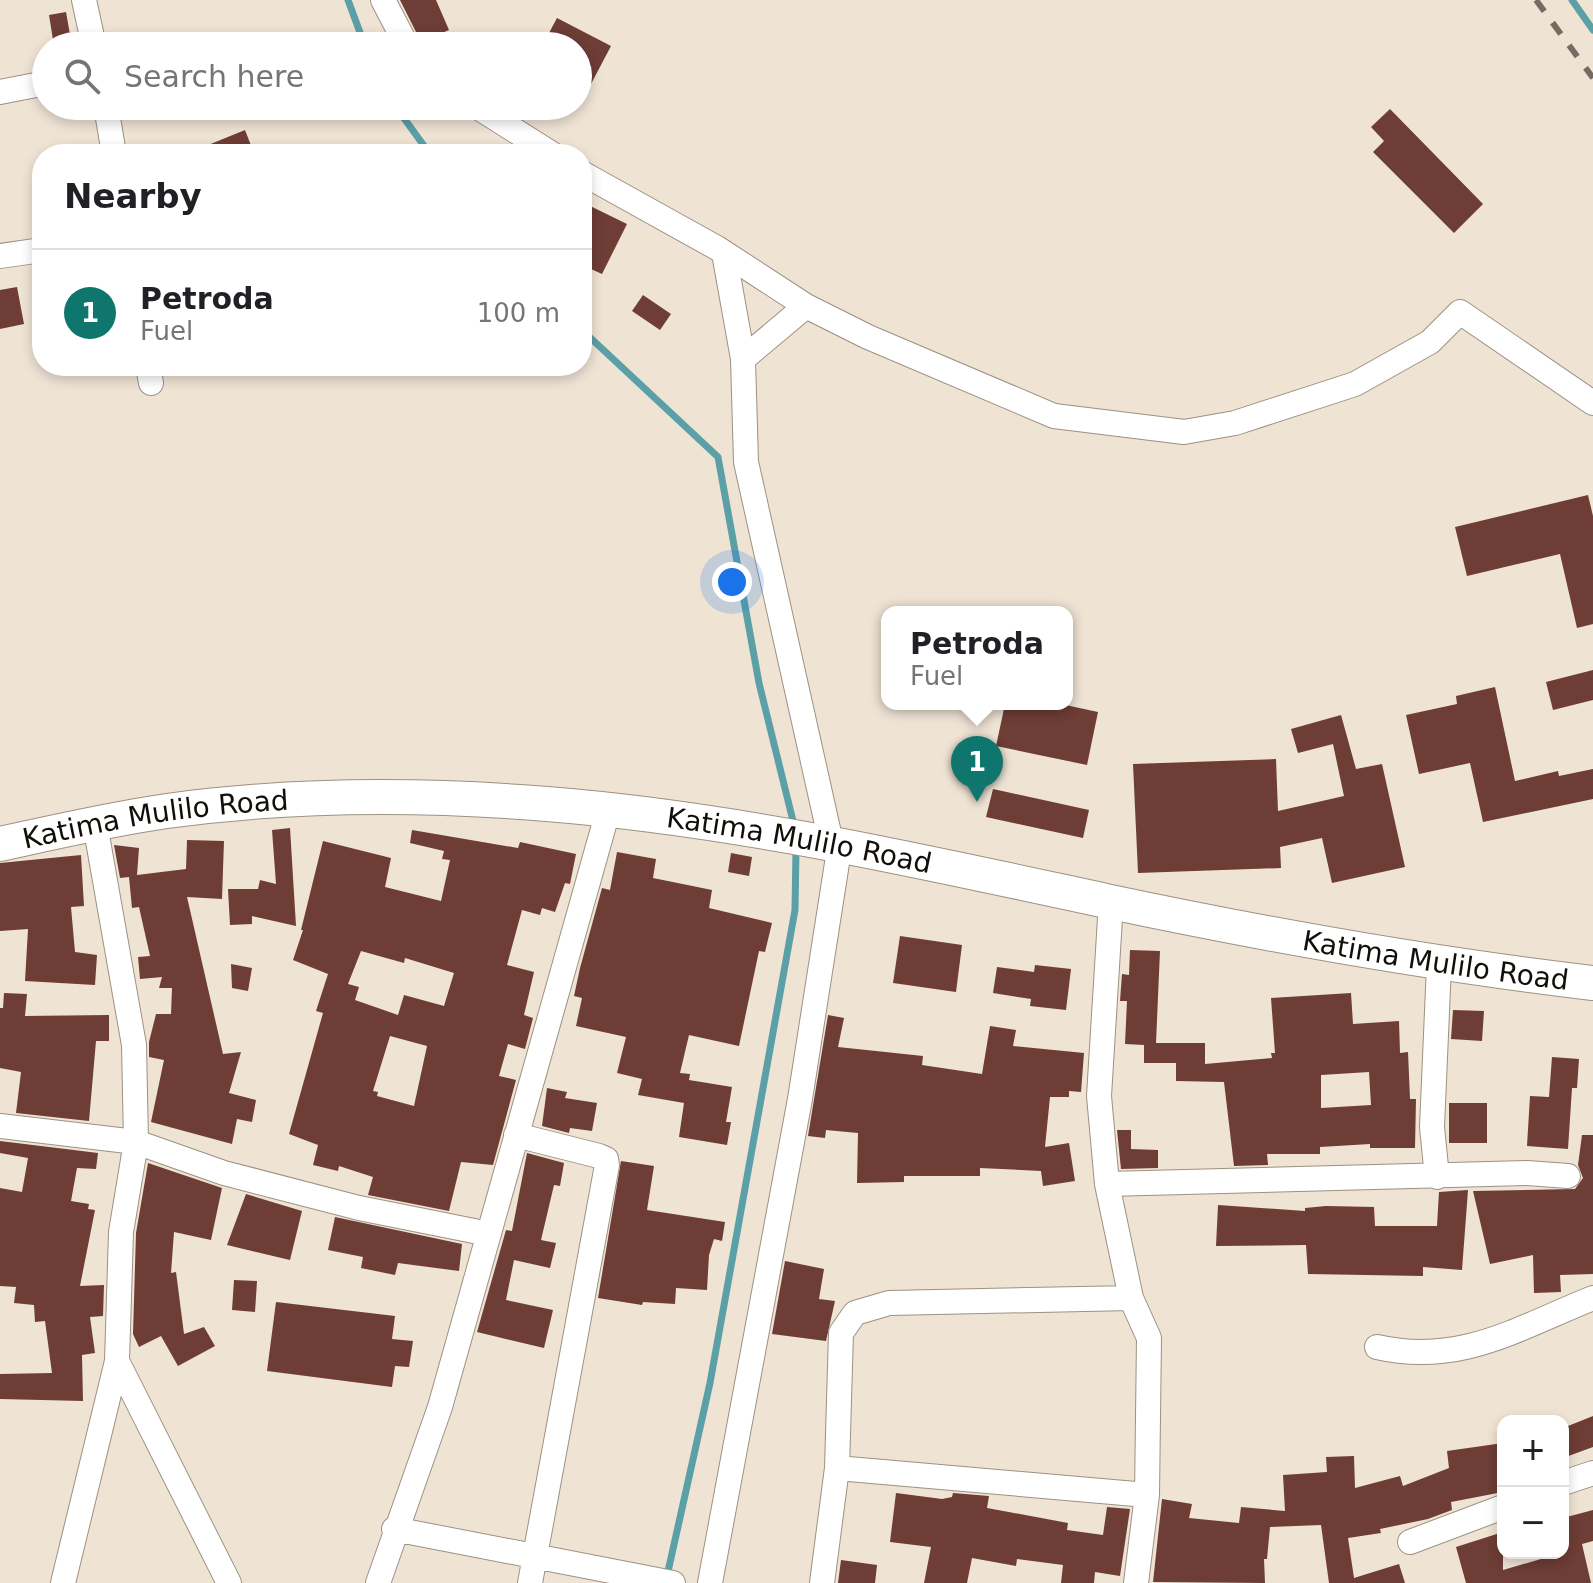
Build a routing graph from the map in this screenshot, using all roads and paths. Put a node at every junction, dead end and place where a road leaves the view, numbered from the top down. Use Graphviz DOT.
graph roads {
  1 [pos="84,0"];
  2 [pos="383,0"];
  3 [pos="91,32"];
  4 [pos="400,32"];
  5 [pos="32,86"];
  6 [pos="0,92"];
  7 [pos="108,120"];
  8 [pos="498,120"];
  9 [pos="112,144"];
  10 [pos="536,144"];
  11 [pos="592,179"];
  12 [pos="32,251"];
  13 [pos="724,253"];
  14 [pos="0,256"];
  15 [pos="806,306"];
  16 [pos="743,359"];
  17 [pos="1593,403"];
  18 [pos="608,811"];
  19 [pos="95,824"];
  20 [pos="816,840"];
  21 [pos="0,844"];
  22 [pos="1111,902"];
  23 [pos="1439,965"];
  24 [pos="1593,983"];
  25 [pos="0,1126"];
  26 [pos="516,1135"];
  27 [pos="136,1142"];
  28 [pos="1568,1176"];
  29 [pos="1437,1177"];
  30 [pos="1107,1184"];
  31 [pos="489,1234"];
  32 [pos="1131,1298"];
  33 [pos="1593,1298"];
  34 [pos="1377,1347"];
  35 [pos="117,1361"];
  36 [pos="837,1468"];
  37 [pos="1593,1473"];
  38 [pos="1569,1481"];
  39 [pos="1147,1495"];
  40 [pos="1497,1509"];
  41 [pos="394,1529"];
  42 [pos="1410,1542"];
  43 [pos="535,1556"];
  44 [pos="606,1578"];
  45 [pos="666,1581"];
  46 [pos="63,1583"];
  47 [pos="229,1583"];
  48 [pos="378,1583"];
  49 [pos="530,1583"];
  50 [pos="710,1583"];
  51 [pos="822,1583"];
  52 [pos="1136,1583"];
  1 -- 3 [label="street"];
  2 -- 4 [label="street"];
  5 -- 6 [label="street"];
  7 -- 9 [label="street"];
  8 -- 10 [label="street"];
  11 -- 13 [label="street"];
  12 -- 14 [label="street"];
  13 -- 15 [label="street"];
  13 -- 16 [label="street"];
  15 -- 16 [label="street"];
  15 -- 17 [label="street"];
  16 -- 20 [label="street"];
  18 -- 19 [label="main road, Katima Mulilo Road"];
  18 -- 20 [label="main road, Katima Mulilo Road"];
  18 -- 26 [label="street"];
  19 -- 21 [label="main road, Katima Mulilo Road"];
  19 -- 27 [label="street"];
  20 -- 22 [label="main road, Katima Mulilo Road"];
  20 -- 50 [label="street"];
  22 -- 23 [label="main road, Katima Mulilo Road"];
  22 -- 30 [label="street"];
  23 -- 24 [label="main road, Katima Mulilo Road"];
  23 -- 29 [label="street"];
  25 -- 27 [label="street"];
  26 -- 31 [label="street"];
  26 -- 43 [label="street"];
  27 -- 31 [label="street"];
  27 -- 35 [label="street"];
  28 -- 29 [label="street"];
  29 -- 30 [label="street"];
  30 -- 32 [label="street"];
  31 -- 41 [label="street"];
  32 -- 36 [label="street"];
  32 -- 39 [label="street"];
  33 -- 34 [label="street"];
  35 -- 46 [label="street"];
  35 -- 47 [label="street"];
  36 -- 39 [label="street"];
  36 -- 51 [label="street"];
  37 -- 38 [label="street"];
  39 -- 52 [label="street"];
  40 -- 42 [label="street"];
  41 -- 43 [label="street"];
  41 -- 48 [label="street"];
  43 -- 44 [label="street"];
  43 -- 49 [label="street"];
  44 -- 45 [label="street"];
}
